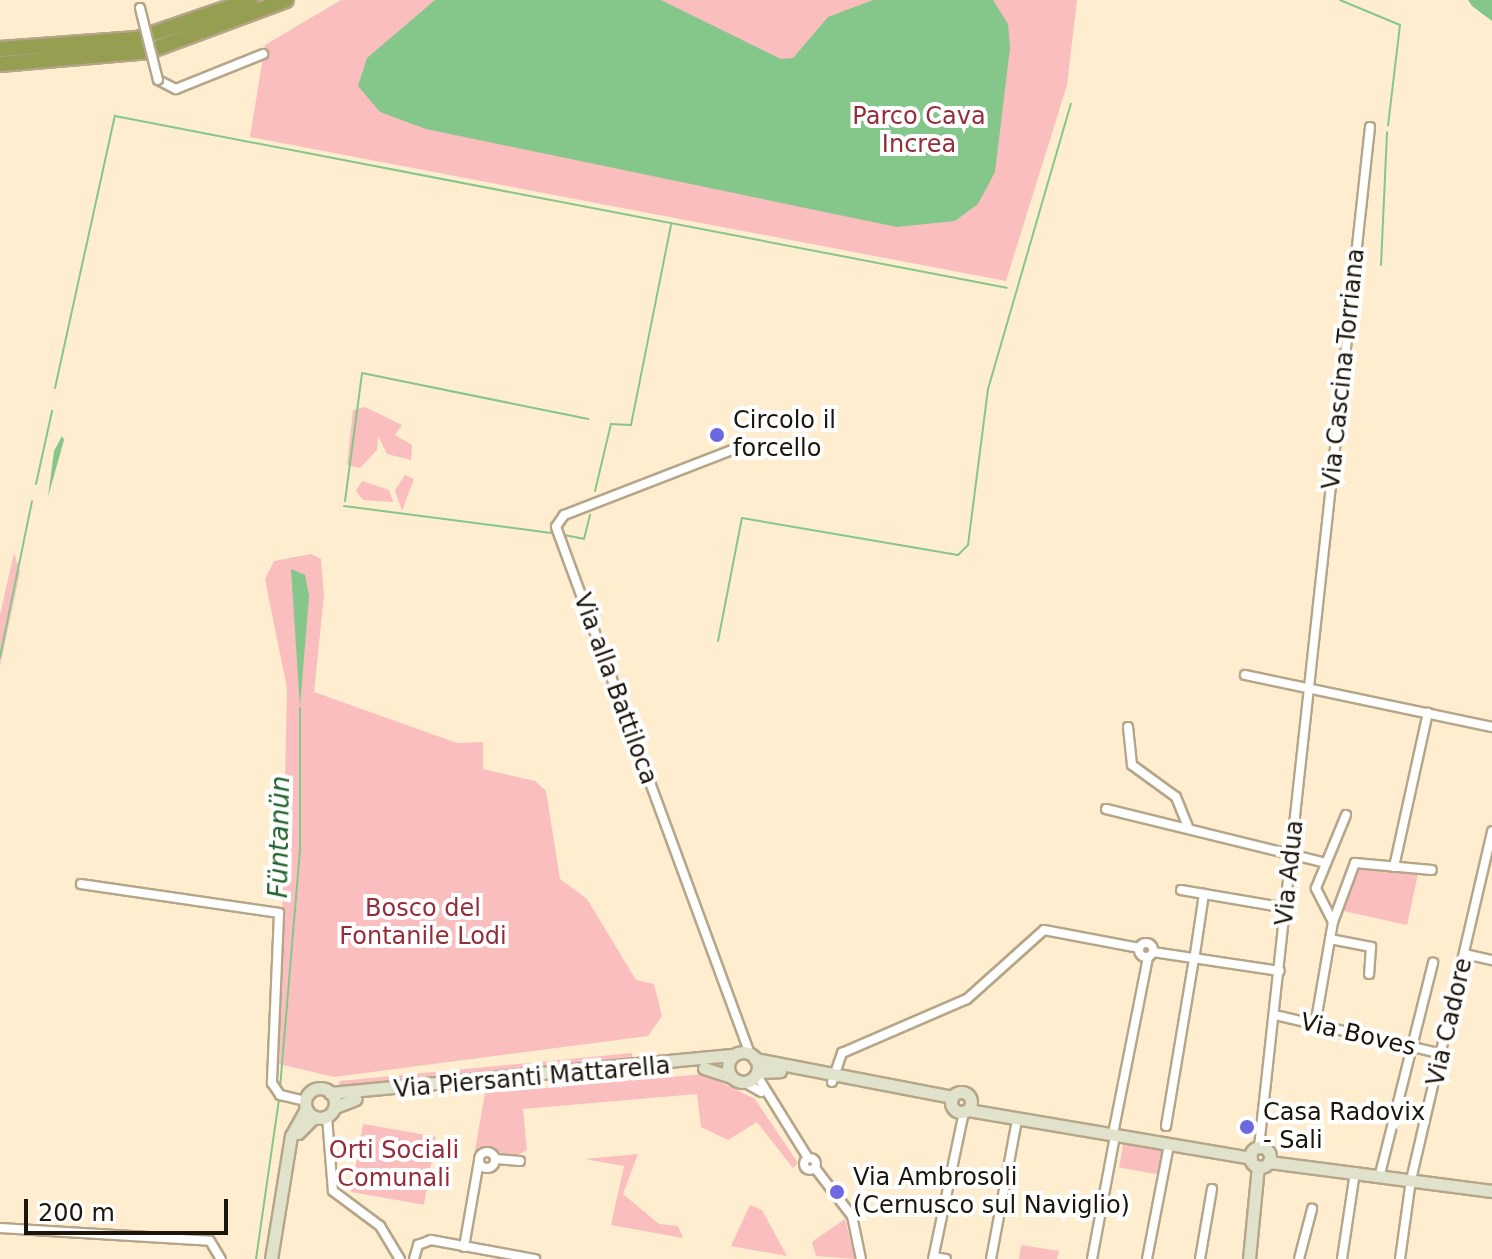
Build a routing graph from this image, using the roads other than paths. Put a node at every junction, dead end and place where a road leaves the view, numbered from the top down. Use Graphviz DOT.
graph roads {
  1 [pos="251,0"];
  2 [pos="286,0"];
  3 [pos="140,4"];
  4 [pos="0,49"];
  5 [pos="263,54"];
  6 [pos="0,64"];
  7 [pos="1370,127"];
  8 [pos="732,450"];
  9 [pos="1316,611"];
  10 [pos="1245,675"];
  11 [pos="1311,689"];
  12 [pos="1428,713"];
  13 [pos="1128,727"];
  14 [pos="1492,727"];
  15 [pos="1106,809"];
  16 [pos="1346,815"];
  17 [pos="1188,827"];
  18 [pos="1492,831"];
  19 [pos="1292,849"];
  20 [pos="1322,862"];
  21 [pos="1394,867"];
  22 [pos="1432,870"];
  23 [pos="1481,881"];
  24 [pos="1492,883"];
  25 [pos="81,884"];
  26 [pos="1181,890"];
  27 [pos="1204,894"];
  28 [pos="1286,908"];
  29 [pos="1333,922"];
  30 [pos="1330,939"];
  31 [pos="1150,954"];
  32 [pos="1465,954"];
  33 [pos="1194,956"];
  34 [pos="1492,960"];
  35 [pos="1433,963"];
  36 [pos="1280,971"];
  37 [pos="1369,974"];
  38 [pos="1275,1015"];
  39 [pos="1315,1026"];
  40 [pos="739,1036"];
  41 [pos="1410,1047"];
  42 [pos="1442,1054"];
  43 [pos="734,1055"];
  44 [pos="752,1056"];
  45 [pos="756,1073"];
  46 [pos="738,1080"];
  47 [pos="833,1080"];
  48 [pos="762,1092"];
  49 [pos="330,1093"];
  50 [pos="961,1109"];
  51 [pos="317,1110"];
  52 [pos="1016,1125"];
  53 [pos="1166,1126"];
  54 [pos="1113,1135"];
  55 [pos="1168,1150"];
  56 [pos="1260,1155"];
  57 [pos="496,1159"];
  58 [pos="520,1161"];
  59 [pos="480,1168"];
  60 [pos="1355,1172"];
  61 [pos="1380,1174"];
  62 [pos="1411,1180"];
  63 [pos="1212,1189"];
  64 [pos="1492,1191"];
  65 [pos="1312,1209"];
  66 [pos="0,1228"];
  67 [pos="464,1247"];
  68 [pos="934,1258"];
  69 [pos="221,1259"];
  70 [pos="274,1259"];
  71 [pos="400,1259"];
  72 [pos="414,1259"];
  73 [pos="535,1259"];
  74 [pos="861,1259"];
  75 [pos="946,1259"];
  76 [pos="991,1259"];
  77 [pos="1092,1259"];
  78 [pos="1147,1259"];
  79 [pos="1200,1259"];
  80 [pos="1249,1259"];
  81 [pos="1299,1259"];
  82 [pos="1342,1259"];
  83 [pos="1400,1259"];
  1 -- 4 [label="highway"];
  2 -- 6 [label="highway"];
  3 -- 5 [label="street, bridge"];
  7 -- 9 [label="street, Via Cascina Torriana"];
  8 -- 40 [label="street, Via alla Battiloca"];
  9 -- 11 [label="street, Via Adua"];
  10 -- 11 [label="street"];
  11 -- 12 [label="street"];
  11 -- 19 [label="street, Via Adua"];
  12 -- 14 [label="street"];
  12 -- 21 [label="street"];
  13 -- 17 [label="street"];
  15 -- 17 [label="street"];
  16 -- 20 [label="street"];
  17 -- 19 [label="street"];
  18 -- 23 [label="street, Via Cadore"];
  19 -- 20 [label="street"];
  19 -- 28 [label="street, Via Adua"];
  20 -- 29 [label="street"];
  21 -- 22 [label="street"];
  21 -- 29 [label="street"];
  23 -- 24 [label="street"];
  23 -- 32 [label="street, Via Cadore"];
  25 -- 51 [label="street"];
  26 -- 27 [label="street"];
  27 -- 28 [label="street"];
  27 -- 33 [label="street"];
  28 -- 36 [label="street, Via Adua"];
  29 -- 30 [label="street"];
  30 -- 37 [label="street"];
  30 -- 39 [label="street"];
  31 -- 33 [label="street"];
  31 -- 47 [label="street"];
  31 -- 54 [label="street"];
  32 -- 34 [label="street"];
  32 -- 42 [label="street, Via Cadore"];
  33 -- 36 [label="street"];
  33 -- 53 [label="street"];
  35 -- 41 [label="street"];
  36 -- 38 [label="street, Via Adua"];
  38 -- 39 [label="street, Via Boves"];
  38 -- 56 [label="street, Via Adua"];
  39 -- 41 [label="street, Via Boves"];
  40 -- 43 [label="street"];
  40 -- 44 [label="street, Via alla Battiloca"];
  41 -- 42 [label="street, Via Boves"];
  41 -- 61 [label="street"];
  42 -- 62 [label="street, Via Cadore"];
  43 -- 44 [label="street, Via Piersanti Mattarella"];
  43 -- 46 [label="street"];
  43 -- 49 [label="street, Via Piersanti Mattarella"];
  44 -- 45 [label="street"];
  44 -- 47 [label="street, Via Piersanti Mattarella"];
  45 -- 46 [label="street"];
  45 -- 47 [label="street"];
  45 -- 48 [label="street"];
  46 -- 48 [label="street"];
  46 -- 51 [label="street, Via Piersanti Mattarella"];
  47 -- 50 [label="street"];
  48 -- 74 [label="street"];
  49 -- 51 [label="street"];
  49 -- 51 [label="street, Via Piersanti Mattarella"];
  50 -- 54 [label="street"];
  50 -- 68 [label="street"];
  51 -- 70 [label="street"];
  51 -- 71 [label="street"];
  52 -- 76 [label="street"];
  54 -- 56 [label="street"];
  54 -- 77 [label="street"];
  55 -- 78 [label="street"];
  56 -- 60 [label="street"];
  56 -- 61 [label="street"];
  56 -- 80 [label="street, Via Adua"];
  57 -- 58 [label="street"];
  57 -- 59 [label="street"];
  57 -- 59 [label="street"];
  59 -- 67 [label="street"];
  60 -- 62 [label="street"];
  60 -- 82 [label="street"];
  61 -- 62 [label="street"];
  62 -- 64 [label="street"];
  62 -- 83 [label="street, Via Cadore"];
  63 -- 79 [label="street"];
  65 -- 81 [label="street"];
  66 -- 69 [label="street"];
  67 -- 72 [label="street"];
  67 -- 73 [label="street"];
  68 -- 75 [label="street"];
}
